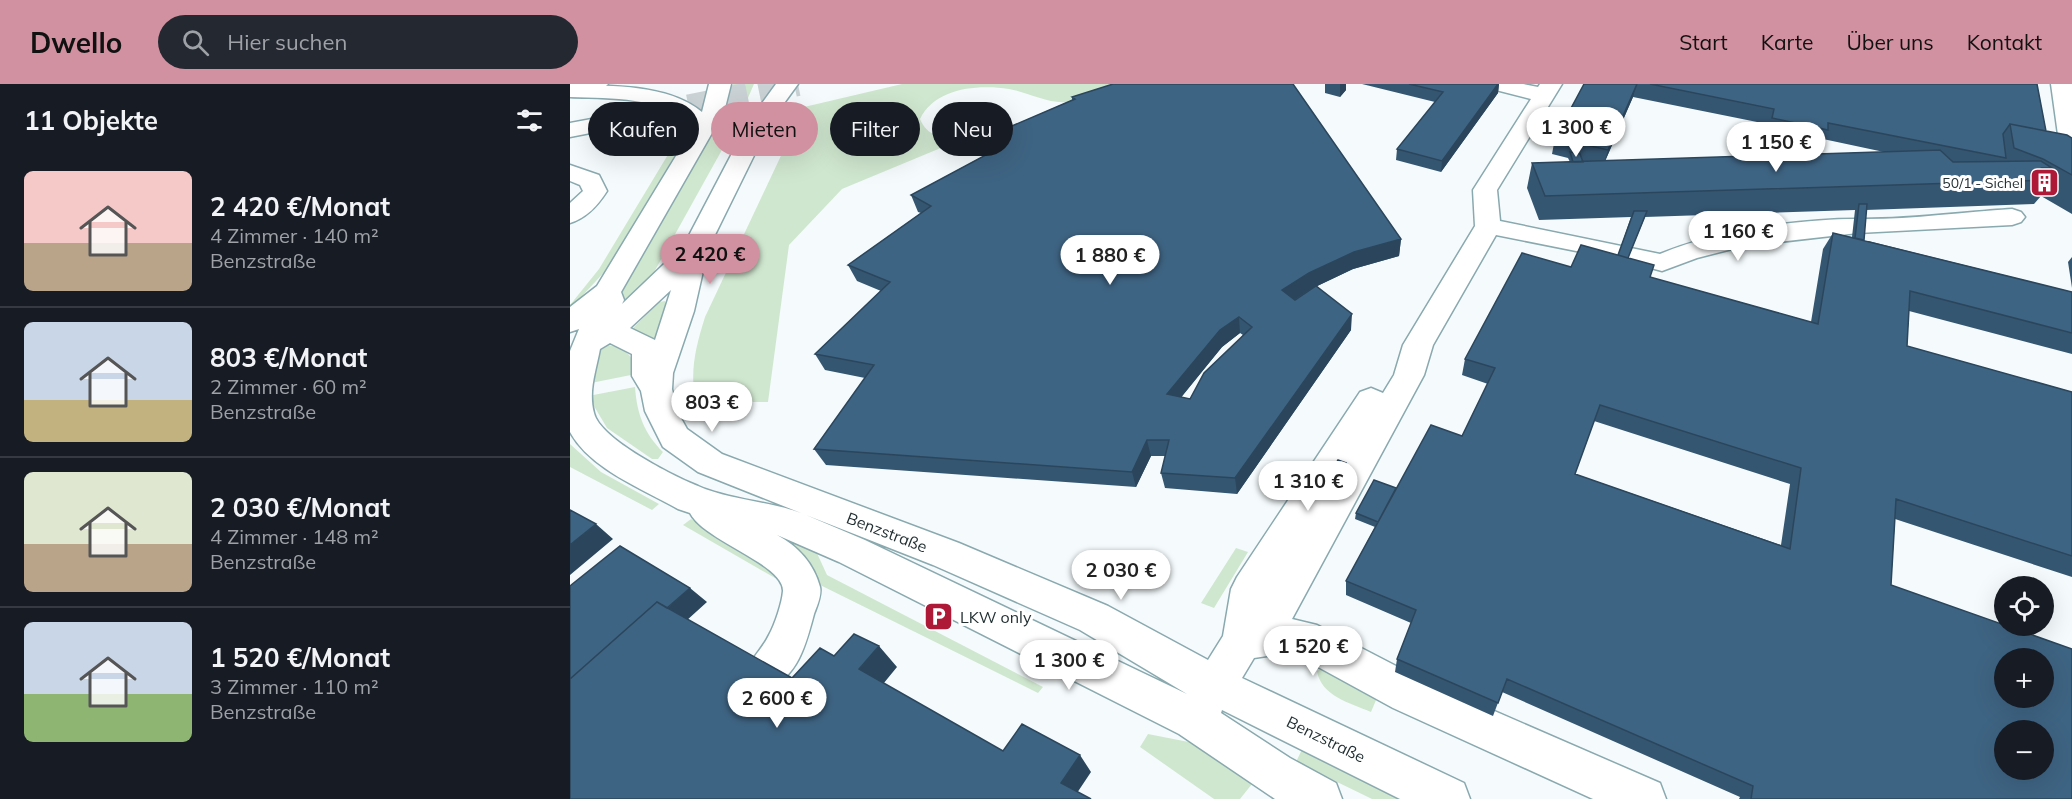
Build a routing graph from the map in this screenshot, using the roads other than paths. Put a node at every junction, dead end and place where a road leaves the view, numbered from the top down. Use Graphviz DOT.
graph roads {
  1 [pos="597,84"];
  2 [pos="720,84"];
  3 [pos="764,84"];
  4 [pos="787,84"];
  5 [pos="1495,84"];
  6 [pos="2062,84"];
  7 [pos="570,89"];
  8 [pos="1548,90"];
  9 [pos="766,102"];
  10 [pos="773,102"];
  11 [pos="588,127"];
  12 [pos="705,127"];
  13 [pos="570,130"];
  14 [pos="2071,142"];
  15 [pos="743,156"];
  16 [pos="570,172"];
  17 [pos="570,215"];
  18 [pos="2012,217"];
  19 [pos="1488,226"];
  20 [pos="695,249"];
  21 [pos="582,338"];
  22 [pos="656,389"];
  23 [pos="579,431"];
  24 [pos="690,499"];
  25 [pos="1242,641"];
  26 [pos="767,670"];
  27 [pos="1204,702"];
  28 [pos="1309,795"];
  29 [pos="1448,799"];
  30 [pos="1644,799"];
  1 -- 7 [label="street"];
  2 -- 12 [label="street, Benzstraße"];
  3 -- 9 [label="street"];
  4 -- 10 [label="street, Benzstraße"];
  5 -- 8 [label="street"];
  6 -- 14 [label="street"];
  7 -- 12 [label="street"];
  8 -- 19 [label="street"];
  11 -- 13 [label="street"];
  12 -- 21 [label="street, Benzstraße"];
  15 -- 20 [label="street, Benzstraße"];
  16 -- 17 [label="street"];
  18 -- 19 [label="street"];
  19 -- 25 [label="street"];
  20 -- 21 [label="street"];
  20 -- 22 [label="street, Benzstraße"];
  21 -- 22 [label="street"];
  21 -- 23 [label="street, Benzstraße"];
  22 -- 27 [label="street, Benzstraße"];
  23 -- 24 [label="street, Benzstraße"];
  24 -- 26 [label="street"];
  24 -- 27 [label="street, Benzstraße"];
  25 -- 27 [label="street"];
  25 -- 30 [label="street"];
  27 -- 28 [label="street, Benzstraße"];
  27 -- 29 [label="street, Benzstraße"];
}
